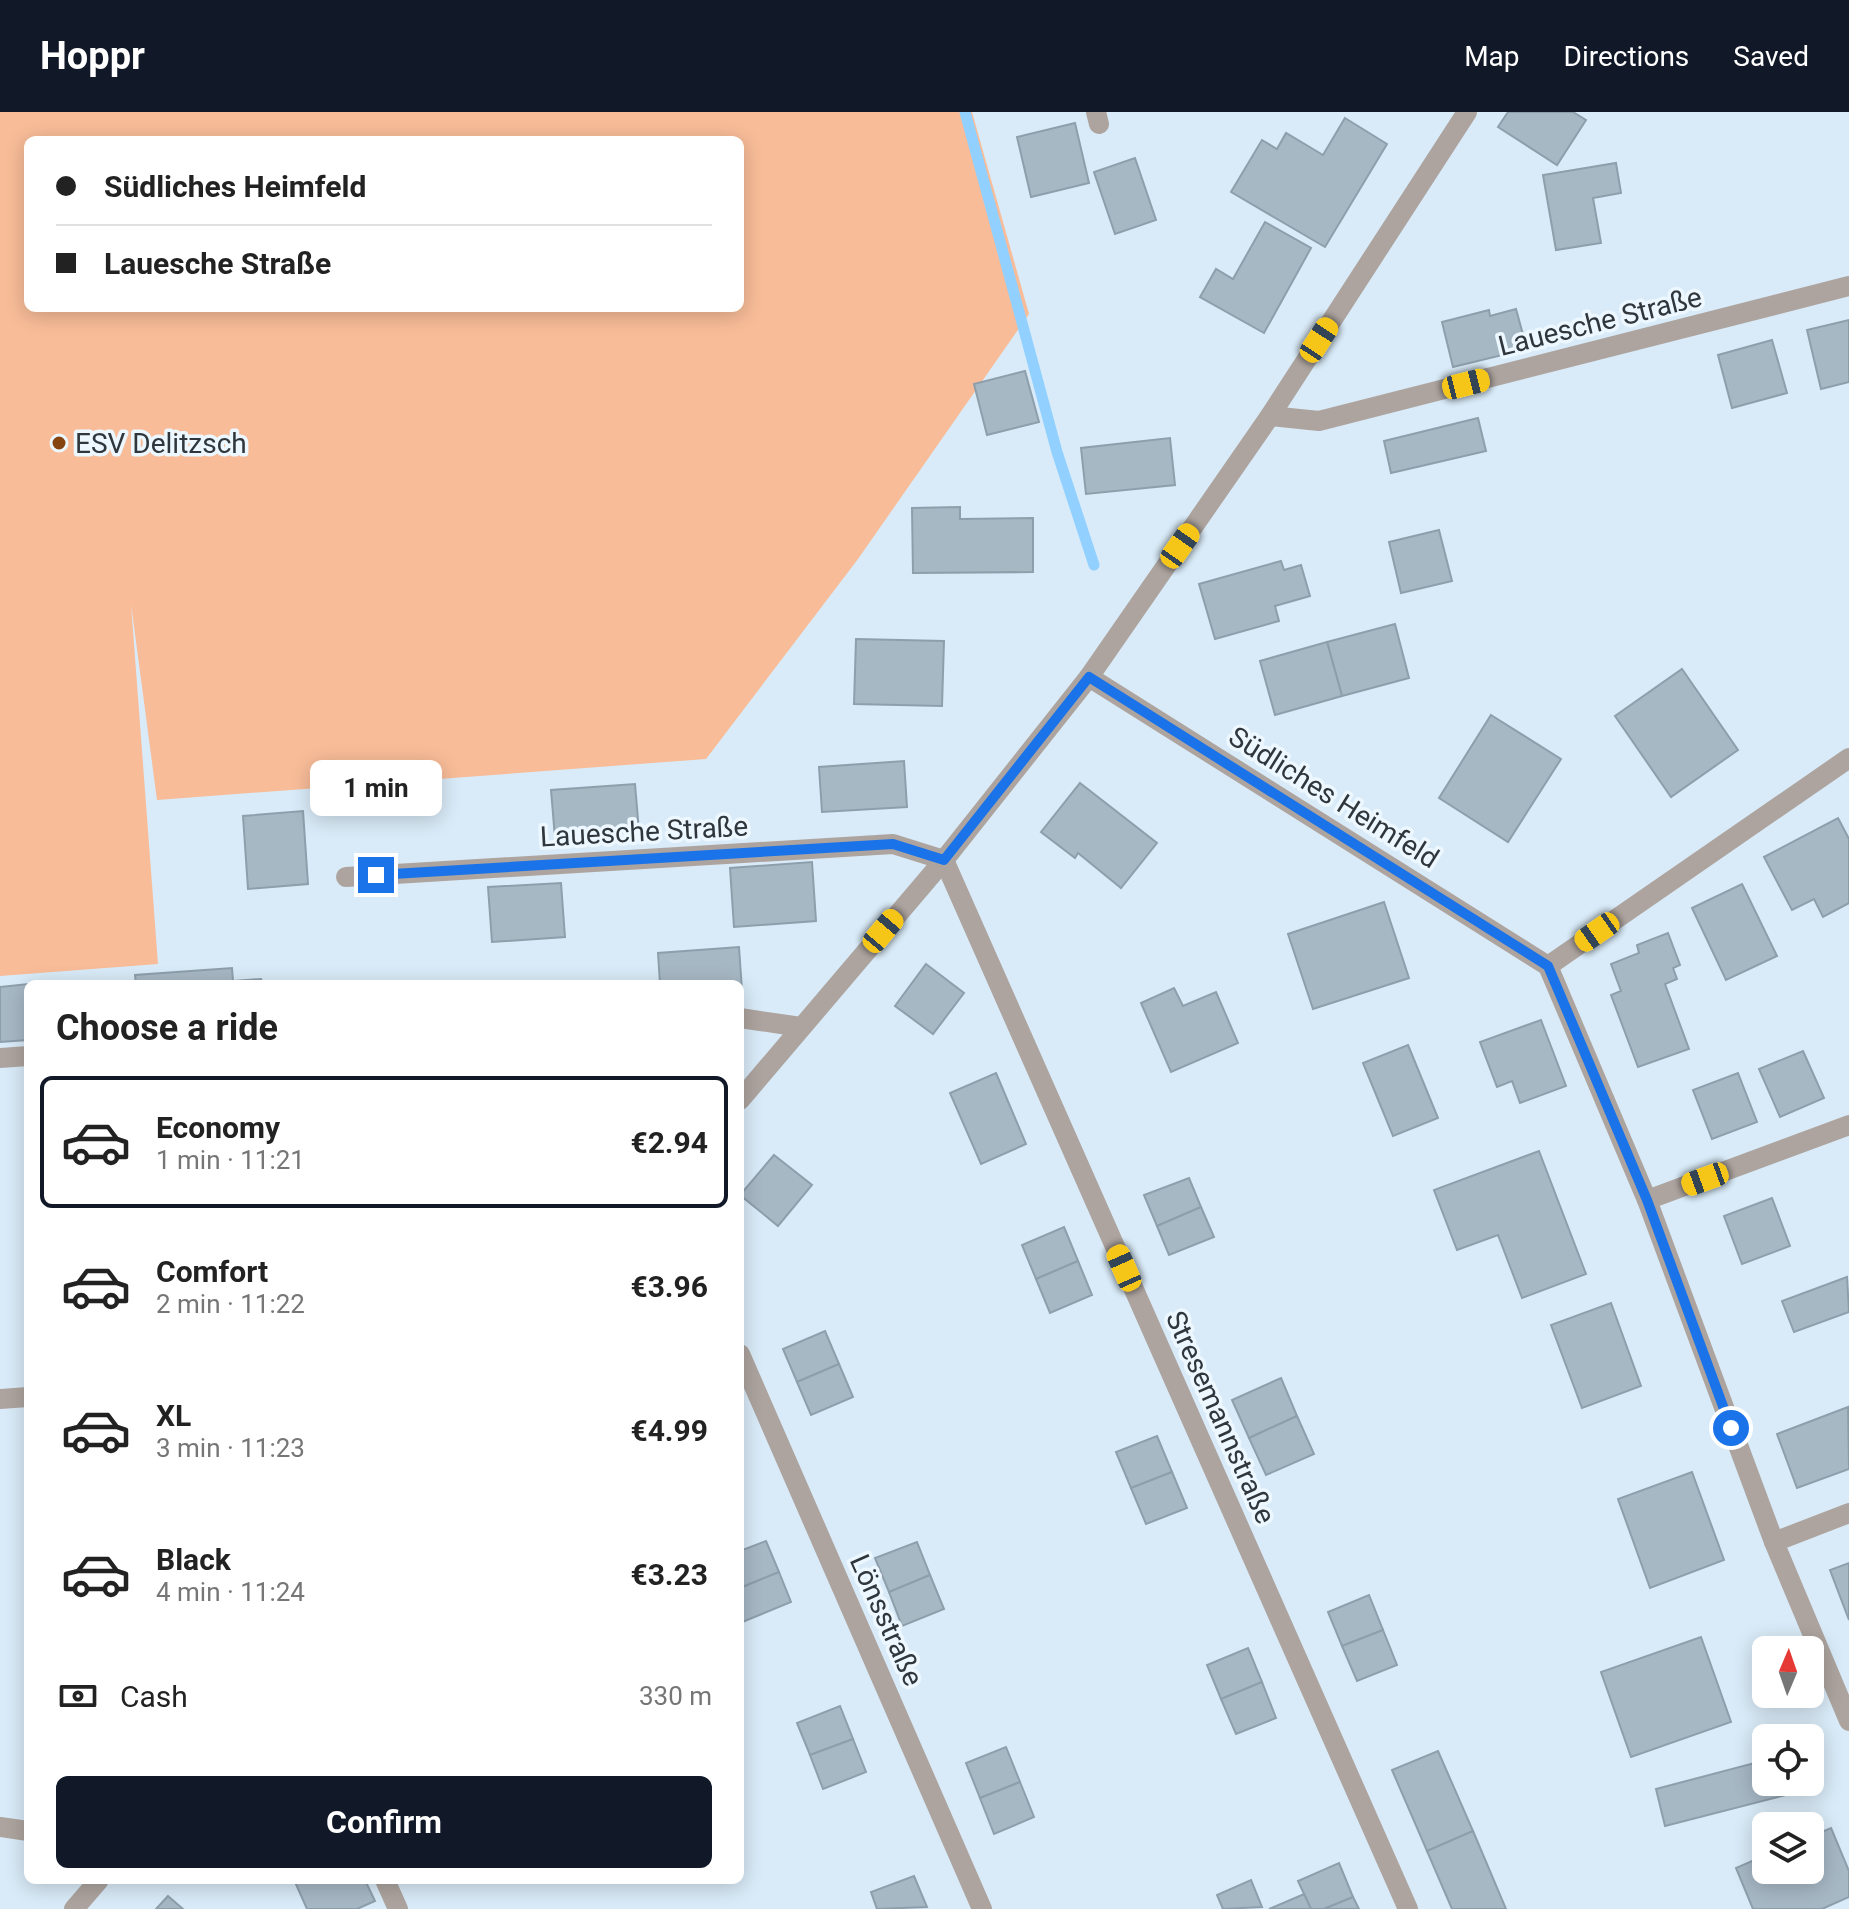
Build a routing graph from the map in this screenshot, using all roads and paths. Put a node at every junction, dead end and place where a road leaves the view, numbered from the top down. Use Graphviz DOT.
graph roads {
  1 [pos="1467,112"];
  2 [pos="1849,286"];
  3 [pos="1270,416"];
  4 [pos="1089,677"];
  5 [pos="1849,758"];
  6 [pos="944,860"];
  7 [pos="346,877"];
  8 [pos="1548,966"];
  9 [pos="744,1019"];
  10 [pos="801,1027"];
  11 [pos="24,1056"];
  12 [pos="0,1058"];
  13 [pos="744,1095"];
  14 [pos="1849,1125"];
  15 [pos="1647,1200"];
  16 [pos="744,1363"];
  17 [pos="24,1397"];
  18 [pos="0,1399"];
  19 [pos="1849,1513"];
  20 [pos="1774,1542"];
  21 [pos="1849,1721"];
  22 [pos="0,1827"];
  23 [pos="24,1830"];
  24 [pos="93,1884"];
  25 [pos="387,1884"];
  26 [pos="74,1909"];
  27 [pos="398,1909"];
  28 [pos="982,1909"];
  29 [pos="1408,1909"];
  1 -- 3 [label="street"];
  2 -- 3 [label="street, Lauesche Straße"];
  3 -- 4 [label="street"];
  4 -- 6 [label="street"];
  4 -- 8 [label="street, Südliches Heimfeld"];
  5 -- 8 [label="street"];
  6 -- 7 [label="street, Lauesche Straße"];
  6 -- 10 [label="street"];
  6 -- 29 [label="street, Stresemannstraße"];
  8 -- 15 [label="street"];
  9 -- 10 [label="street"];
  10 -- 13 [label="street"];
  11 -- 12 [label="street"];
  14 -- 15 [label="street"];
  15 -- 20 [label="street"];
  16 -- 28 [label="street, Lönsstraße"];
  17 -- 18 [label="street"];
  19 -- 20 [label="street"];
  20 -- 21 [label="street"];
  22 -- 23 [label="street"];
  24 -- 26 [label="street"];
  25 -- 27 [label="street"];
}
